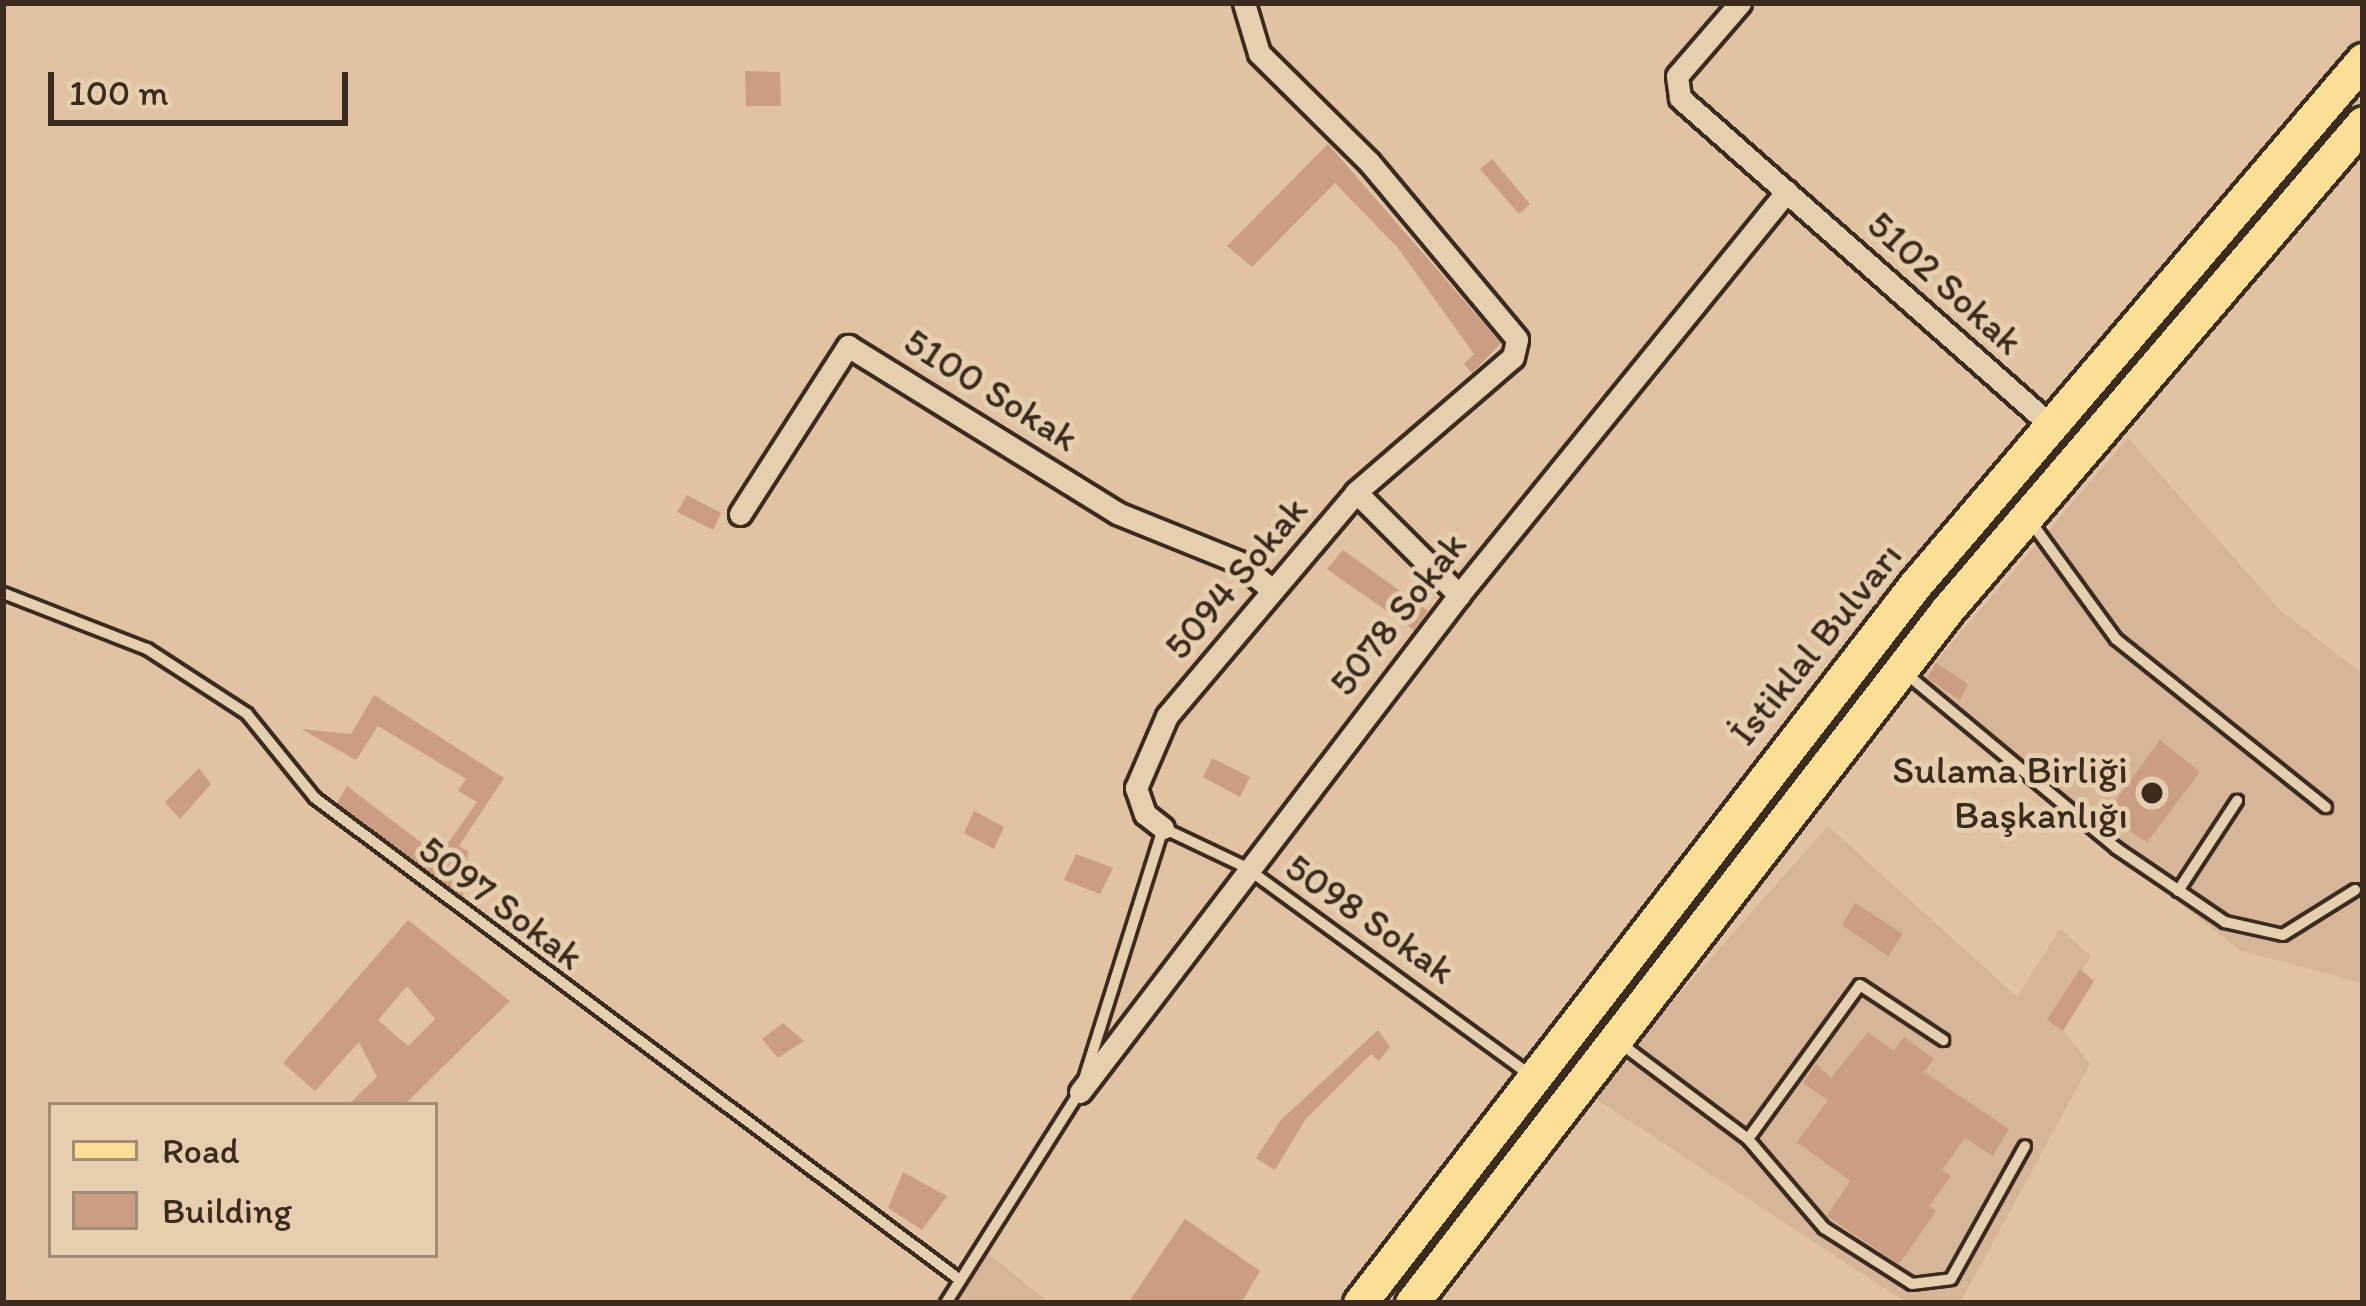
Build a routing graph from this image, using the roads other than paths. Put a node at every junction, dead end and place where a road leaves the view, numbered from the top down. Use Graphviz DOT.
graph roads {
  1 [pos="1244,3"];
  2 [pos="1740,3"];
  3 [pos="2363,60"];
  4 [pos="2363,123"];
  5 [pos="1787,190"];
  6 [pos="2055,429"];
  7 [pos="1356,492"];
  8 [pos="740,514"];
  9 [pos="2029,519"];
  10 [pos="1271,590"];
  11 [pos="3,593"];
  12 [pos="1459,595"];
  13 [pos="1900,668"];
  14 [pos="2237,802"];
  15 [pos="2326,807"];
  16 [pos="1163,828"];
  17 [pos="1245,868"];
  18 [pos="2355,890"];
  19 [pos="2178,891"];
  20 [pos="1613,1038"];
  21 [pos="1943,1040"];
  22 [pos="1532,1076"];
  23 [pos="1080,1092"];
  24 [pos="1748,1139"];
  25 [pos="2025,1146"];
  26 [pos="960,1280"];
  27 [pos="946,1303"];
  28 [pos="1360,1303"];
  29 [pos="1412,1303"];
  1 -- 7 [label="street, 5094 Sokak"];
  2 -- 5 [label="street, 5102 Sokak"];
  3 -- 6 [label="main road, İstiklal Bulvarı"];
  4 -- 9 [label="main road, İstiklal Bulvarı"];
  5 -- 6 [label="street, 5102 Sokak"];
  5 -- 12 [label="street, 5078 Sokak"];
  6 -- 22 [label="main road, İstiklal Bulvarı"];
  7 -- 10 [label="street, 5094 Sokak"];
  7 -- 12 [label="street"];
  8 -- 10 [label="street, 5100 Sokak"];
  9 -- 13 [label="main road, İstiklal Bulvarı"];
  9 -- 15 [label="lane"];
  10 -- 16 [label="street, 5094 Sokak"];
  11 -- 26 [label="lane, 5097 Sokak"];
  12 -- 17 [label="street, 5078 Sokak"];
  13 -- 19 [label="lane"];
  13 -- 20 [label="main road, İstiklal Bulvarı"];
  14 -- 19 [label="lane"];
  16 -- 17 [label="lane, 5098 Sokak"];
  16 -- 23 [label="lane"];
  17 -- 22 [label="lane, 5098 Sokak"];
  17 -- 23 [label="street, 5078 Sokak"];
  18 -- 19 [label="lane"];
  20 -- 24 [label="lane"];
  20 -- 29 [label="main road, İstiklal Bulvarı"];
  21 -- 24 [label="lane"];
  22 -- 28 [label="main road, İstiklal Bulvarı"];
  23 -- 26 [label="lane"];
  24 -- 25 [label="lane"];
  26 -- 27 [label="lane"];
}
